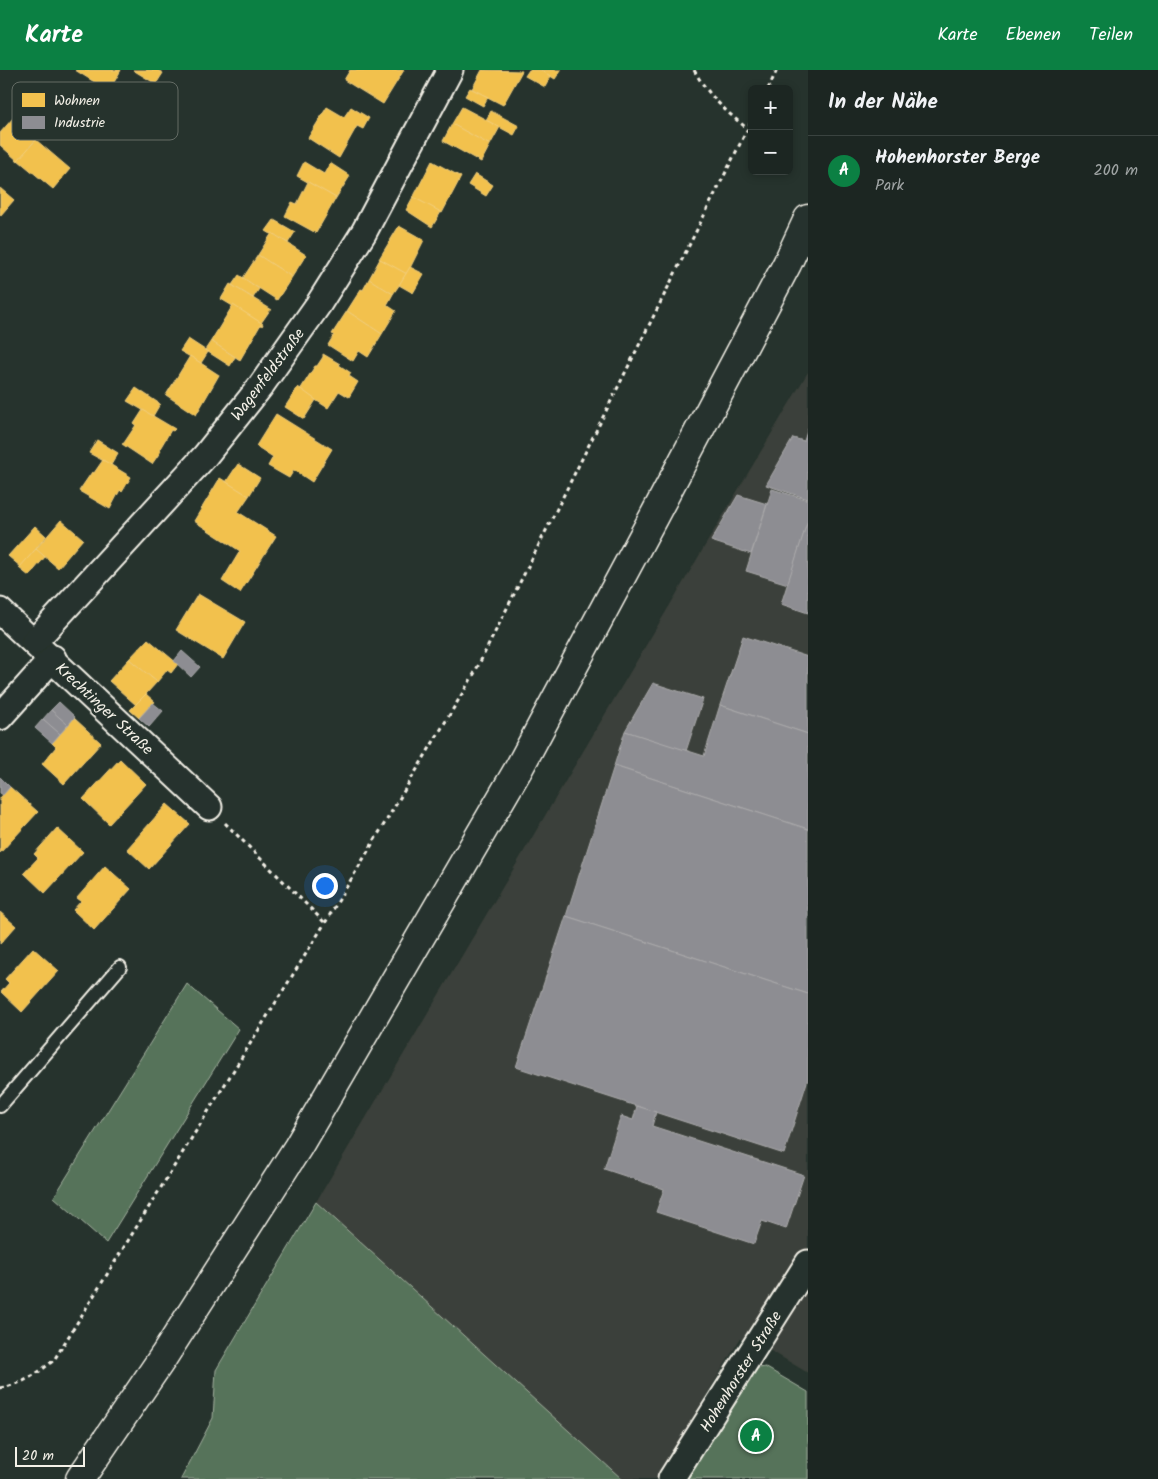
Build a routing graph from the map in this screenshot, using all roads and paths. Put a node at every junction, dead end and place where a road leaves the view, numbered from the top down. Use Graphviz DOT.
graph roads {
  1 [pos="450,70"];
  2 [pos="694,70"];
  3 [pos="777,70"];
  4 [pos="770,85"];
  5 [pos="748,129"];
  6 [pos="808,219"];
  7 [pos="0,611"];
  8 [pos="34,642"];
  9 [pos="52,658"];
  10 [pos="0,717"];
  11 [pos="209,807"];
  12 [pos="325,923"];
  13 [pos="120,967"];
  14 [pos="0,1106"];
  15 [pos="808,1263"];
  16 [pos="0,1388"];
  17 [pos="80,1479"];
  18 [pos="671,1479"];
  1 -- 8 [label="street, Wagenfeldstraße"];
  2 -- 5 [label="path"];
  3 -- 4 [label="path"];
  5 -- 12 [label="path"];
  6 -- 17 [label="main road"];
  7 -- 8 [label="street, Krechtinger Straße"];
  8 -- 9 [label="street, Krechtinger Straße"];
  9 -- 10 [label="street"];
  9 -- 11 [label="street, Krechtinger Straße"];
  11 -- 12 [label="path"];
  12 -- 16 [label="path"];
  13 -- 14 [label="lane"];
  15 -- 18 [label="street, Hohenhorster Straße"];
}
